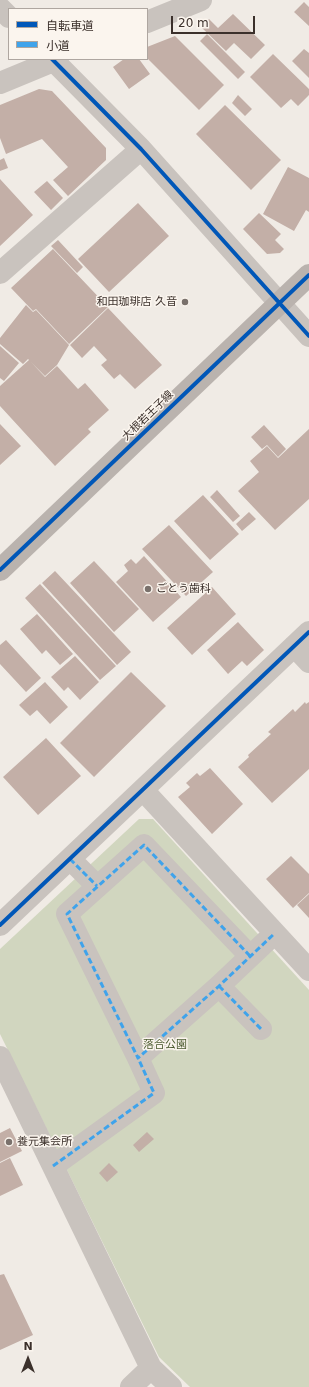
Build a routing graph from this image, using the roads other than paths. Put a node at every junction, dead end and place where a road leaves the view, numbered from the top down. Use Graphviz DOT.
graph roads {
  1 [pos="201,0"];
  2 [pos="0,8"];
  3 [pos="8,16"];
  4 [pos="148,22"];
  5 [pos="55,60"];
  6 [pos="0,83"];
  7 [pos="141,150"];
  8 [pos="0,273"];
  9 [pos="309,275"];
  10 [pos="279,304"];
  11 [pos="309,336"];
  12 [pos="0,570"];
  13 [pos="304,647"];
  14 [pos="143,790"];
  15 [pos="70,859"];
  16 [pos="97,886"];
  17 [pos="0,925"];
  18 [pos="275,933"];
  19 [pos="250,956"];
  20 [pos="309,970"];
  21 [pos="219,986"];
  22 [pos="261,1030"];
  23 [pos="0,1057"];
  24 [pos="138,1058"];
  25 [pos="53,1166"];
  26 [pos="150,1368"];
  27 [pos="131,1387"];
  28 [pos="171,1387"];
  1 -- 4 [label="street"];
  2 -- 3 [label="street"];
  5 -- 6 [label="street"];
  5 -- 7 [label="street"];
  7 -- 8 [label="street"];
  7 -- 10 [label="street"];
  9 -- 10 [label="street, 大根若王子線"];
  10 -- 11 [label="street"];
  10 -- 12 [label="street, 大根若王子線"];
  13 -- 14 [label="street"];
  14 -- 15 [label="street"];
  14 -- 18 [label="street"];
  15 -- 16 [label="street"];
  15 -- 17 [label="street"];
  16 -- 19 [label="street"];
  16 -- 24 [label="street"];
  18 -- 19 [label="street"];
  18 -- 20 [label="street"];
  19 -- 21 [label="street"];
  21 -- 22 [label="street"];
  21 -- 24 [label="street"];
  23 -- 25 [label="street"];
  24 -- 25 [label="street"];
  25 -- 26 [label="street"];
  26 -- 27 [label="street"];
  26 -- 28 [label="street"];
}
